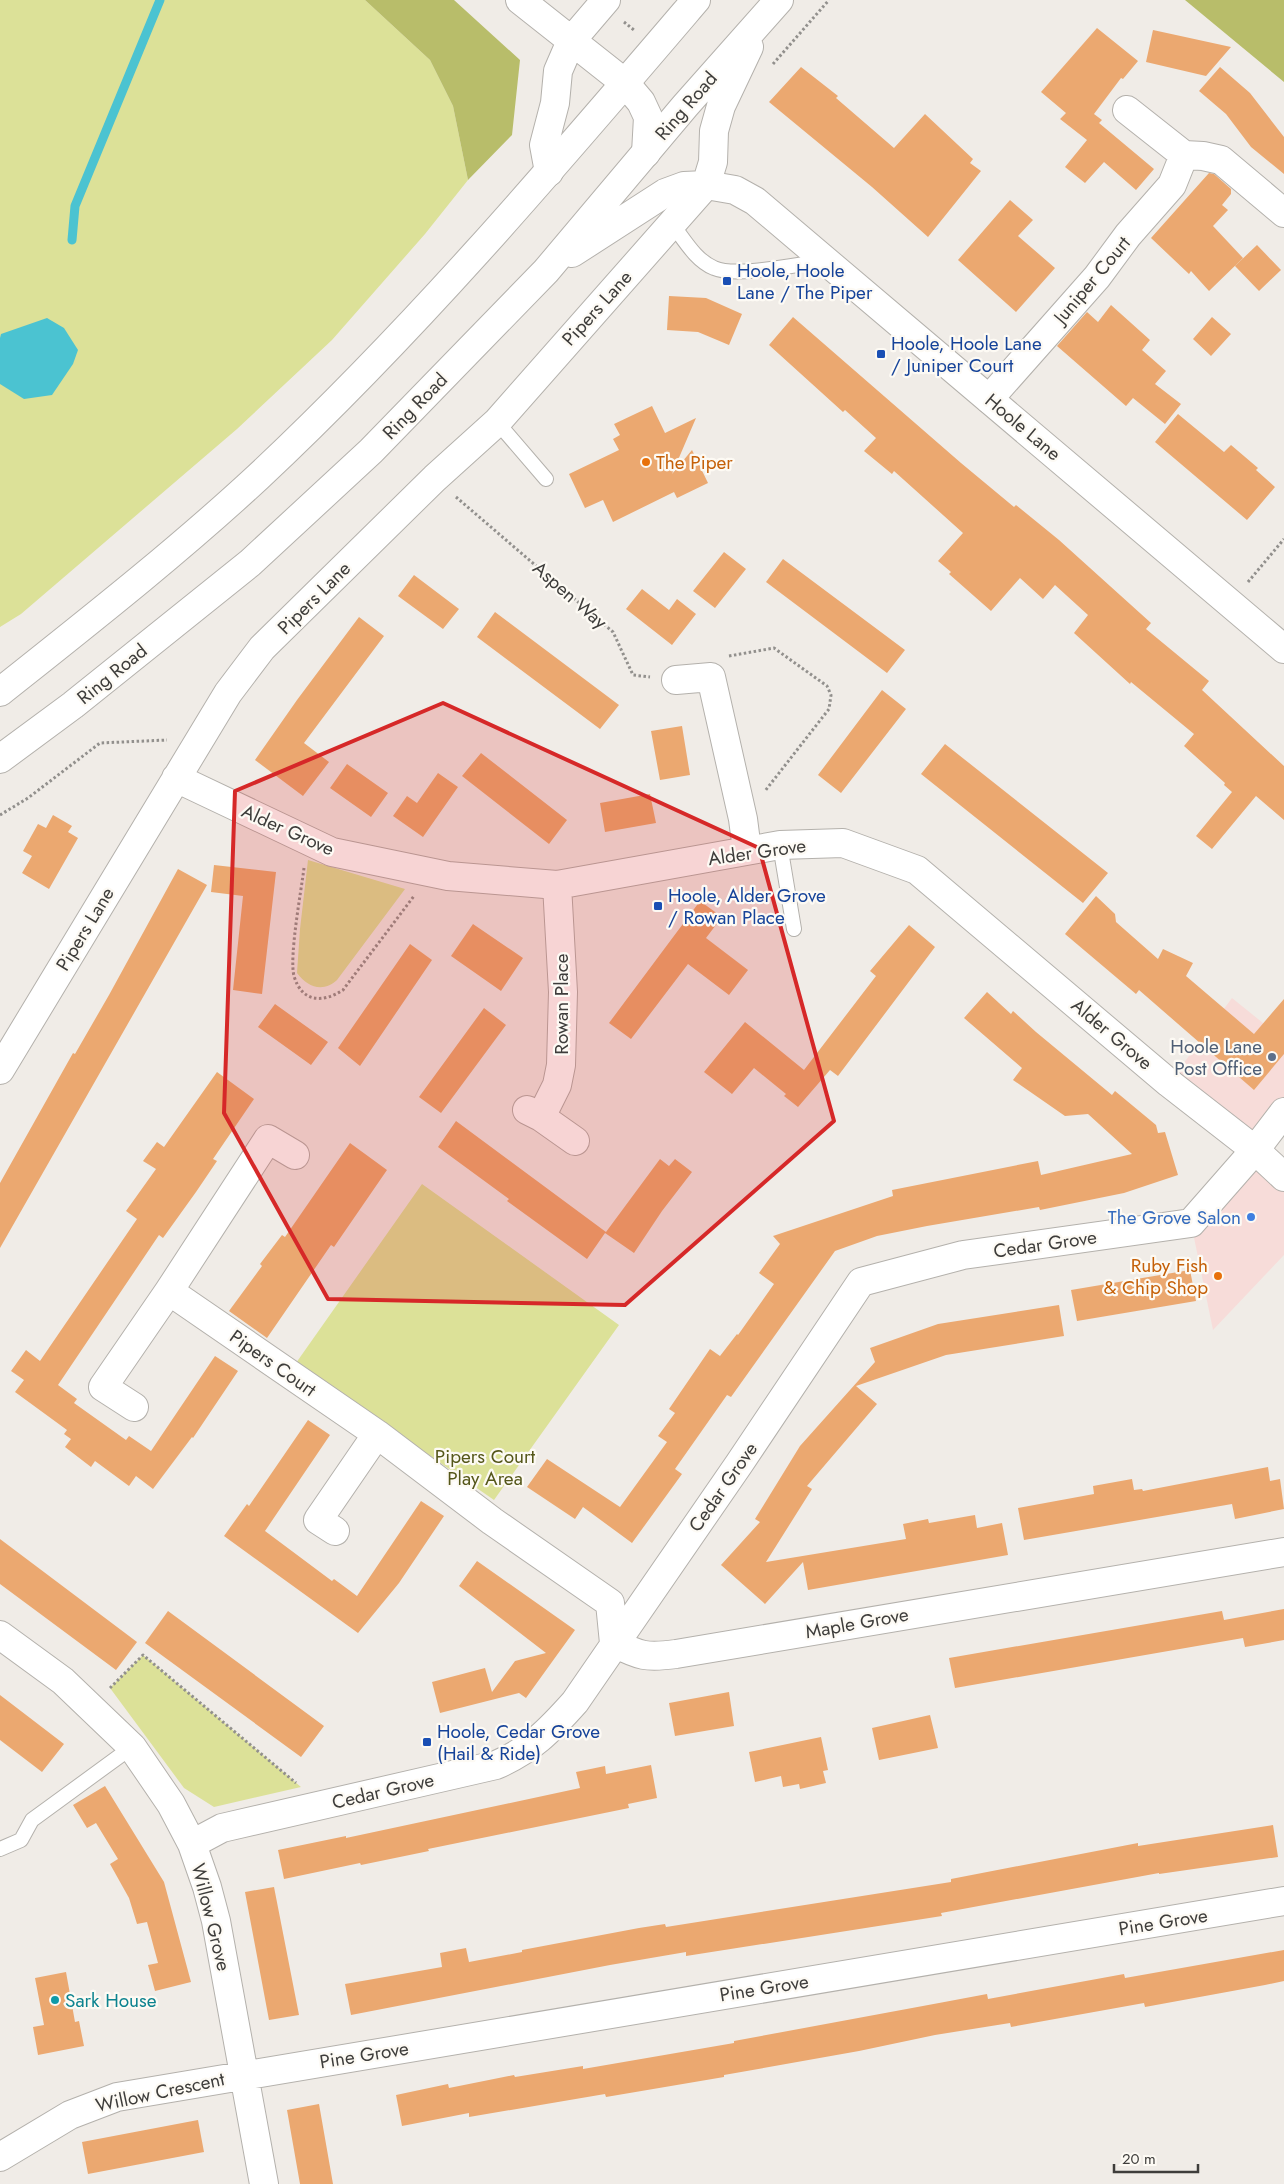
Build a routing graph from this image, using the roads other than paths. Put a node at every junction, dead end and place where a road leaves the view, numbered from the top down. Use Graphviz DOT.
graph roads {
  1 [pos="520,0"];
  2 [pos="606,0"];
  3 [pos="696,0"];
  4 [pos="779,0"];
  5 [pos="761,21"];
  6 [pos="571,41"];
  7 [pos="625,83"];
  8 [pos="1127,110"];
  9 [pos="646,153"];
  10 [pos="1184,155"];
  11 [pos="549,172"];
  12 [pos="706,185"];
  13 [pos="1284,213"];
  14 [pos="672,224"];
  15 [pos="825,261"];
  16 [pos="546,270"];
  17 [pos="990,399"];
  18 [pos="497,422"];
  19 [pos="546,479"];
  20 [pos="1284,649"];
  21 [pos="676,680"];
  22 [pos="0,692"];
  23 [pos="0,759"];
  24 [pos="176,778"];
  25 [pos="780,844"];
  26 [pos="747,850"];
  27 [pos="558,885"];
  28 [pos="794,929"];
  29 [pos="1,1067"];
  30 [pos="1284,1112"];
  31 [pos="575,1141"];
  32 [pos="1255,1150"];
  33 [pos="296,1155"];
  34 [pos="1284,1177"];
  35 [pos="169,1291"];
  36 [pos="134,1407"];
  37 [pos="377,1434"];
  38 [pos="335,1531"];
  39 [pos="1284,1552"];
  40 [pos="0,1635"];
  41 [pos="614,1642"];
  42 [pos="132,1747"];
  43 [pos="192,1844"];
  44 [pos="0,1849"];
  45 [pos="1284,1901"];
  46 [pos="243,2075"];
  47 [pos="0,2157"];
  48 [pos="264,2184"];
  1 -- 6 [label="main road"];
  2 -- 6 [label="main road"];
  3 -- 7 [label="main road"];
  4 -- 5 [label="main road, Ring Road"];
  5 -- 9 [label="main road, Ring Road"];
  5 -- 12 [label="main road"];
  6 -- 7 [label="main road"];
  6 -- 11 [label="main road"];
  7 -- 9 [label="main road"];
  7 -- 11 [label="main road"];
  8 -- 10 [label="main road"];
  9 -- 16 [label="main road, Ring Road"];
  10 -- 13 [label="main road"];
  10 -- 17 [label="main road, Juniper Court"];
  11 -- 22 [label="main road"];
  12 -- 14 [label="main road, Pipers Lane"];
  12 -- 15 [label="main road, Hoole Lane"];
  12 -- 16 [label="main road, Hoole Lane"];
  14 -- 15 [label="lane"];
  14 -- 18 [label="main road, Pipers Lane"];
  15 -- 17 [label="main road, Hoole Lane"];
  16 -- 23 [label="main road, Ring Road"];
  17 -- 20 [label="main road, Hoole Lane"];
  18 -- 19 [label="lane"];
  18 -- 24 [label="main road, Pipers Lane"];
  21 -- 26 [label="main road"];
  24 -- 27 [label="main road, Alder Grove"];
  24 -- 29 [label="main road, Pipers Lane"];
  25 -- 26 [label="main road, Alder Grove"];
  25 -- 28 [label="lane"];
  25 -- 32 [label="main road, Alder Grove"];
  26 -- 27 [label="main road, Alder Grove"];
  27 -- 31 [label="main road, Rowan Place"];
  30 -- 32 [label="main road, Cedar Grove"];
  32 -- 34 [label="main road"];
  32 -- 41 [label="main road, Cedar Grove"];
  33 -- 35 [label="main road"];
  35 -- 36 [label="main road"];
  35 -- 37 [label="main road, Pipers Court"];
  37 -- 38 [label="main road"];
  37 -- 41 [label="main road, Pipers Court"];
  39 -- 41 [label="main road, Maple Grove"];
  40 -- 42 [label="main road, Willow Grove"];
  41 -- 43 [label="main road, Cedar Grove"];
  42 -- 43 [label="main road, Willow Grove"];
  42 -- 44 [label="lane"];
  43 -- 46 [label="main road, Willow Grove"];
  45 -- 46 [label="main road, Pine Grove"];
  46 -- 47 [label="main road, Willow Crescent"];
  46 -- 48 [label="main road, Willow Grove"];
}
